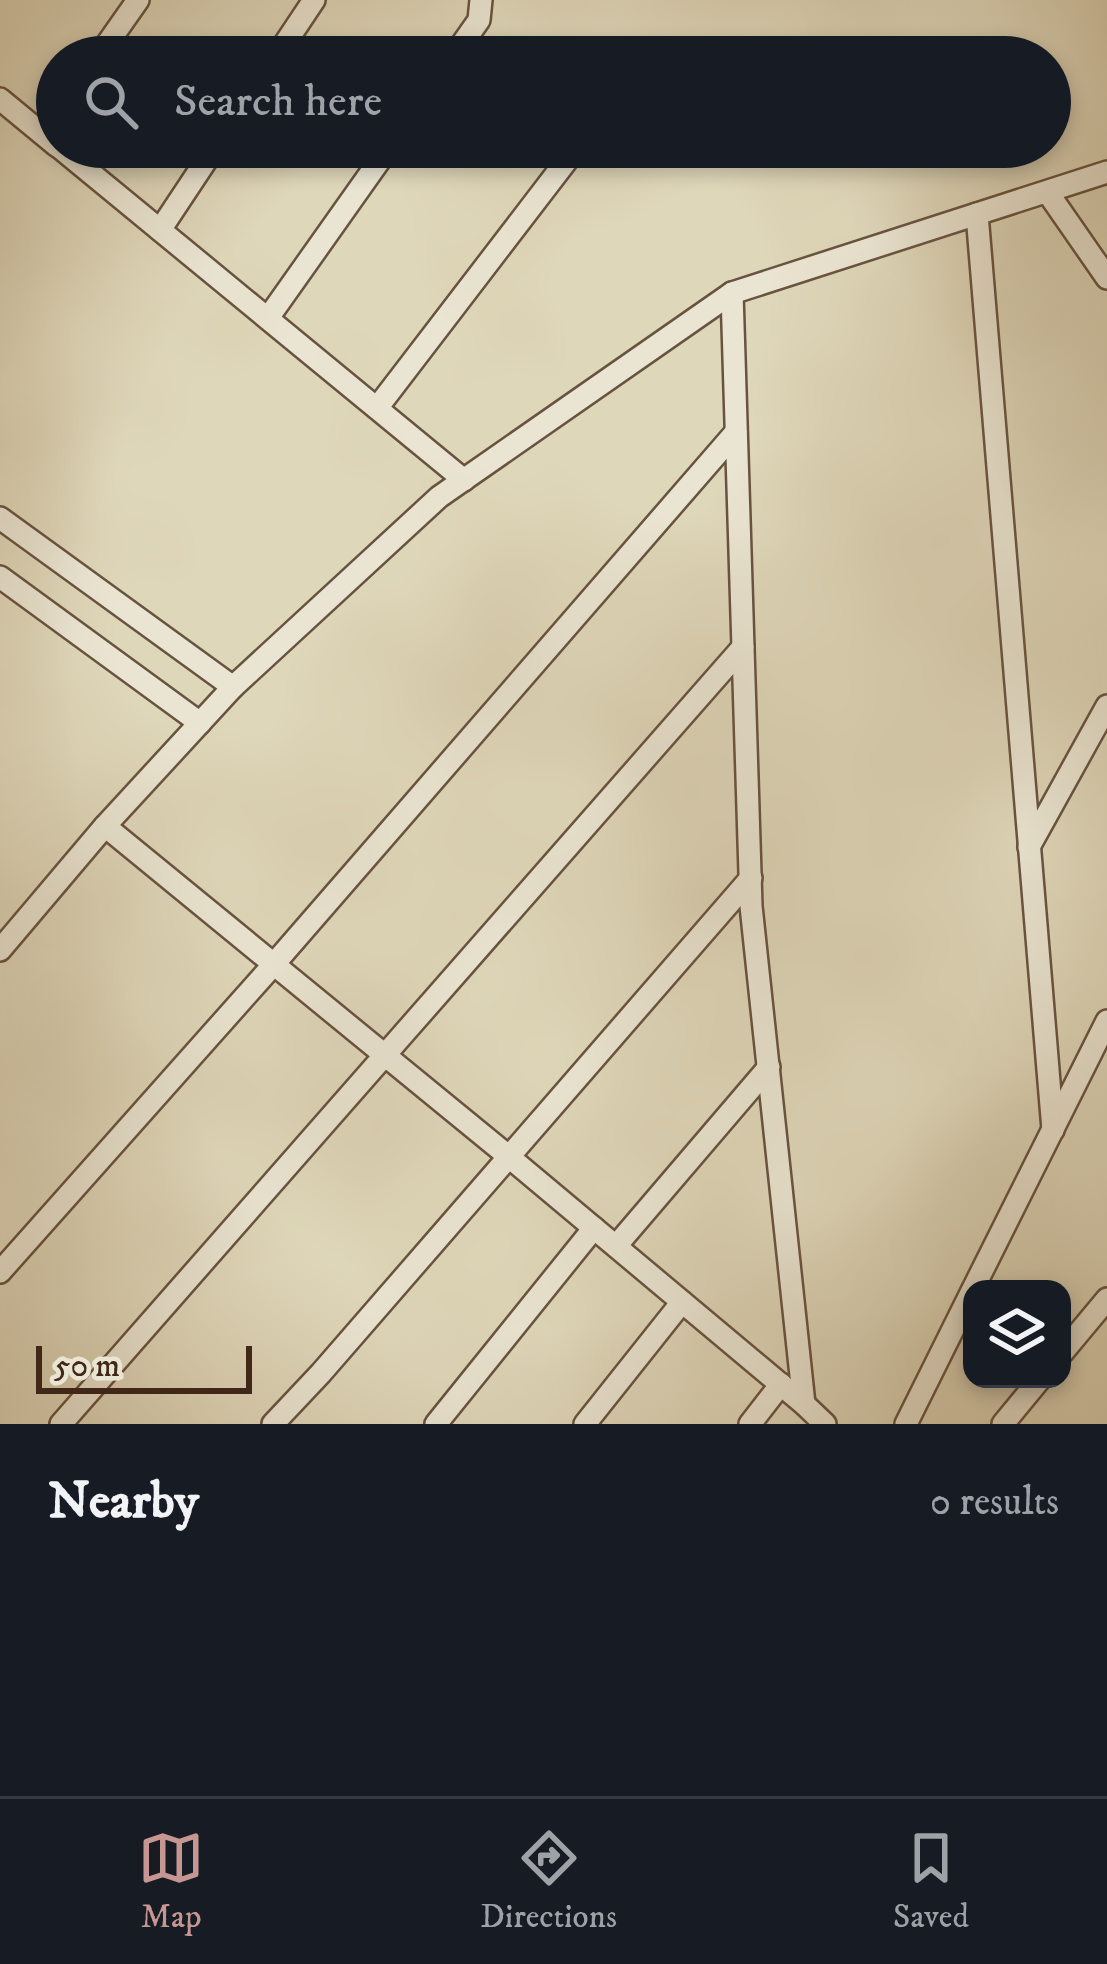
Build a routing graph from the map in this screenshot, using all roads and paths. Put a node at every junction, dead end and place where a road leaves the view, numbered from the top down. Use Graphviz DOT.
graph roads {
  1 [pos="138,0"];
  2 [pos="314,0"];
  3 [pos="481,0"];
  4 [pos="113,36"];
  5 [pos="290,36"];
  6 [pos="467,36"];
  7 [pos="0,99"];
  8 [pos="36,124"];
  9 [pos="90,168"];
  10 [pos="201,168"];
  11 [pos="374,168"];
  12 [pos="561,168"];
  13 [pos="1107,172"];
  14 [pos="1048,193"];
  15 [pos="977,214"];
  16 [pos="160,230"];
  17 [pos="1107,278"];
  18 [pos="732,293"];
  19 [pos="268,318"];
  20 [pos="377,408"];
  21 [pos="736,432"];
  22 [pos="464,480"];
  23 [pos="0,518"];
  24 [pos="0,577"];
  25 [pos="743,646"];
  26 [pos="233,687"];
  27 [pos="1107,706"];
  28 [pos="200,723"];
  29 [pos="105,826"];
  30 [pos="1029,847"];
  31 [pos="751,878"];
  32 [pos="0,950"];
  33 [pos="274,964"];
  34 [pos="1107,1022"];
  35 [pos="385,1055"];
  36 [pos="769,1067"];
  37 [pos="1053,1130"];
  38 [pos="508,1156"];
  39 [pos="594,1228"];
  40 [pos="616,1246"];
  41 [pos="0,1272"];
  42 [pos="978,1280"];
  43 [pos="682,1301"];
  44 [pos="963,1310"];
  45 [pos="1103,1311"];
  46 [pos="1071,1344"];
  47 [pos="781,1384"];
  48 [pos="1033,1388"];
  49 [pos="804,1404"];
  50 [pos="61,1424"];
  51 [pos="273,1424"];
  52 [pos="436,1424"];
  53 [pos="585,1424"];
  54 [pos="750,1424"];
  55 [pos="825,1424"];
  56 [pos="906,1424"];
  57 [pos="1003,1424"];
  1 -- 4 [label="street"];
  2 -- 5 [label="street"];
  3 -- 6 [label="street"];
  7 -- 8 [label="street"];
  9 -- 16 [label="street"];
  10 -- 16 [label="street"];
  11 -- 19 [label="street"];
  12 -- 20 [label="street"];
  13 -- 14 [label="street"];
  14 -- 15 [label="street"];
  14 -- 17 [label="street"];
  15 -- 18 [label="street"];
  15 -- 30 [label="street"];
  16 -- 19 [label="street"];
  18 -- 21 [label="street"];
  18 -- 22 [label="street"];
  19 -- 20 [label="street"];
  20 -- 22 [label="street"];
  21 -- 25 [label="street"];
  21 -- 33 [label="street"];
  22 -- 26 [label="street"];
  23 -- 26 [label="street"];
  24 -- 28 [label="street"];
  25 -- 31 [label="street"];
  25 -- 35 [label="street"];
  26 -- 28 [label="street"];
  27 -- 30 [label="street"];
  28 -- 29 [label="street"];
  29 -- 32 [label="street"];
  29 -- 33 [label="street"];
  30 -- 37 [label="street"];
  31 -- 36 [label="street"];
  31 -- 38 [label="street"];
  33 -- 35 [label="street"];
  33 -- 41 [label="street"];
  34 -- 37 [label="street"];
  35 -- 38 [label="street"];
  35 -- 50 [label="street"];
  36 -- 40 [label="street"];
  36 -- 49 [label="street"];
  37 -- 42 [label="street"];
  38 -- 39 [label="street"];
  38 -- 51 [label="street"];
  39 -- 40 [label="street"];
  39 -- 52 [label="street"];
  40 -- 43 [label="street"];
  43 -- 47 [label="street"];
  43 -- 53 [label="street"];
  44 -- 56 [label="street"];
  45 -- 46 [label="street"];
  47 -- 49 [label="street"];
  47 -- 54 [label="street"];
  48 -- 57 [label="street"];
  49 -- 55 [label="street"];
}
